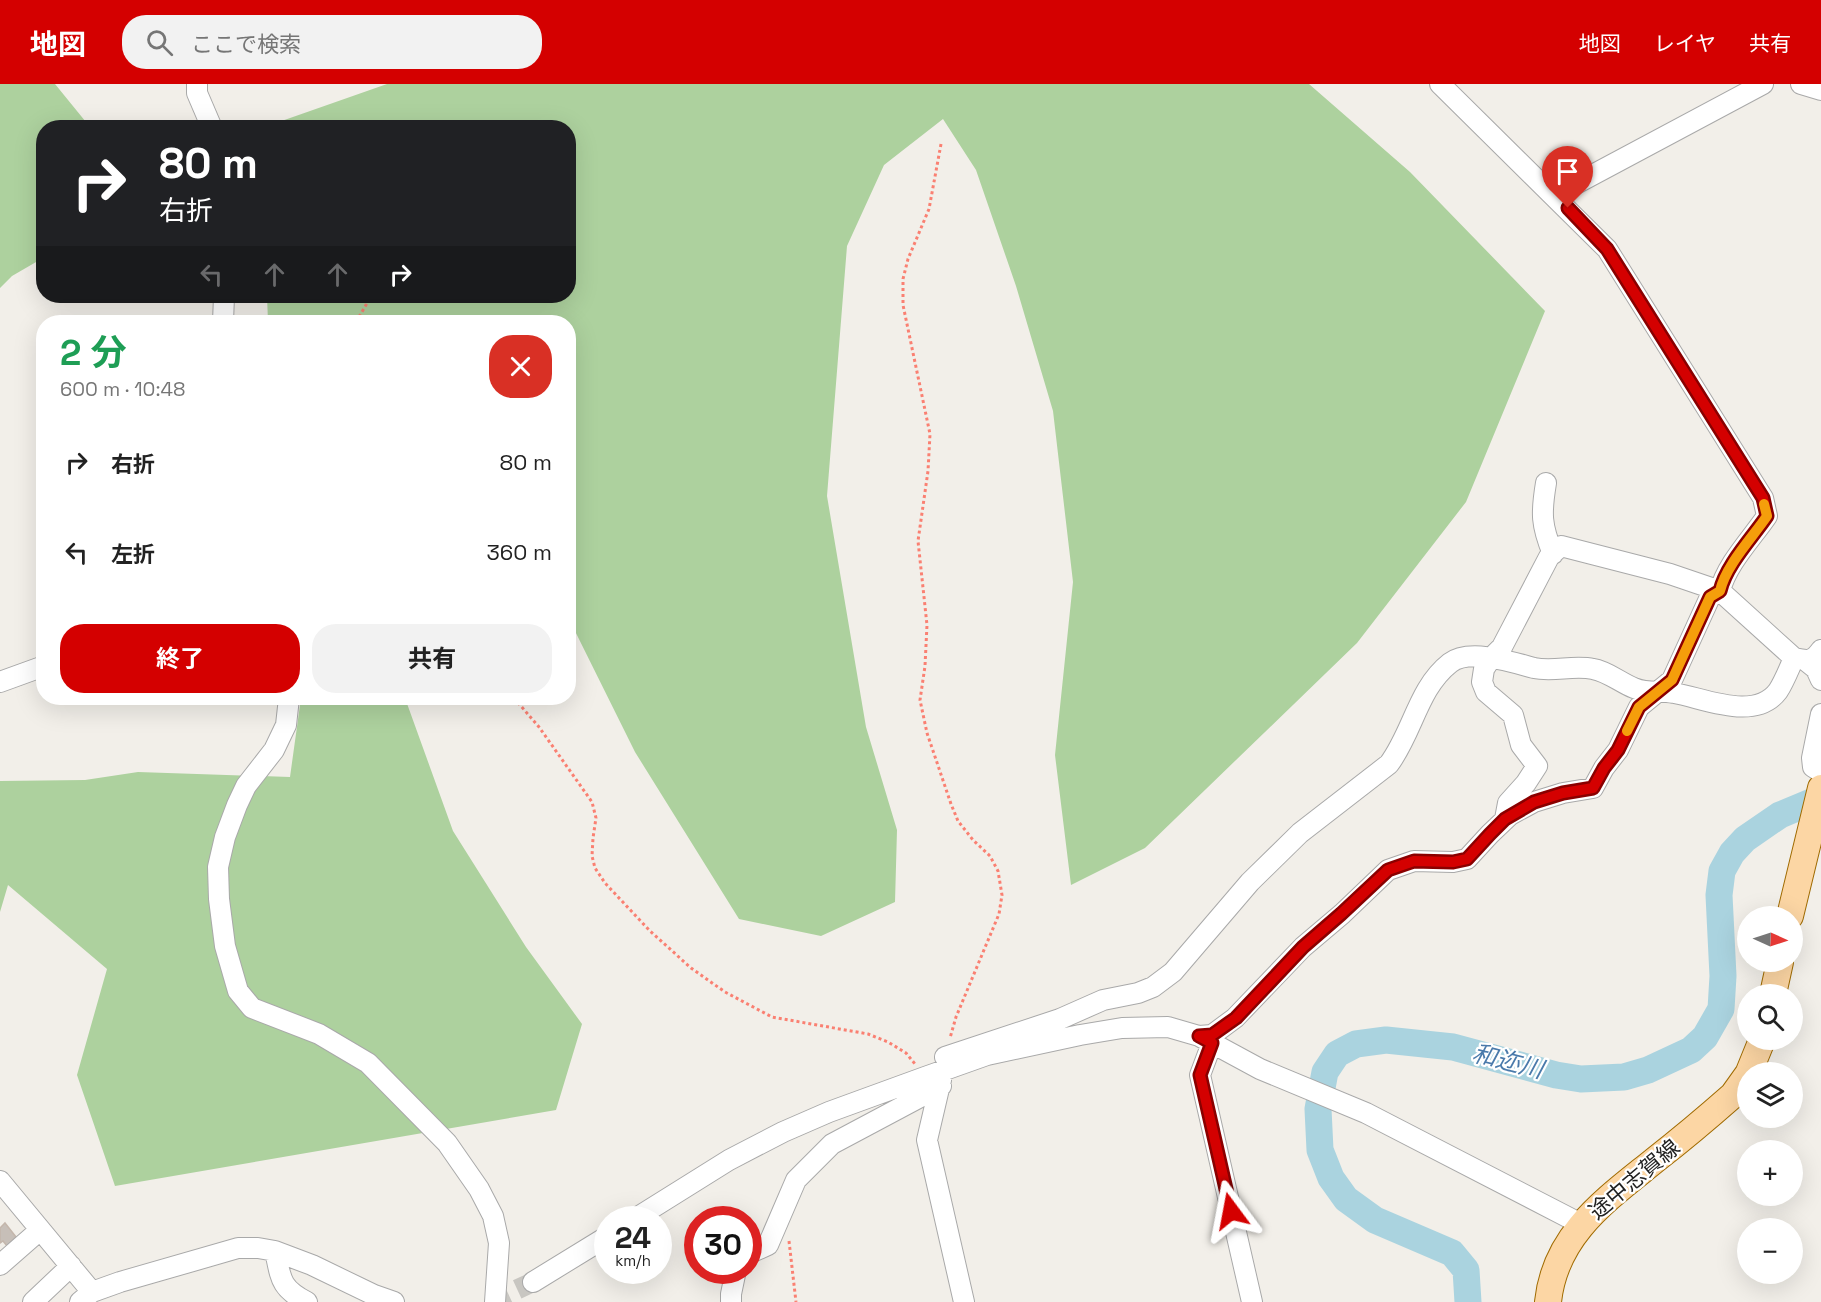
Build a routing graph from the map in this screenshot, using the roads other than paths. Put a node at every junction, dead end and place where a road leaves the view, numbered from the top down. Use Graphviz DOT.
graph roads {
  1 [pos="196,84"];
  2 [pos="1440,84"];
  3 [pos="1763,84"];
  4 [pos="1801,84"];
  5 [pos="1821,90"];
  6 [pos="209,120"];
  7 [pos="1555,195"];
  8 [pos="1546,483"];
  9 [pos="1553,554"];
  10 [pos="1720,591"];
  11 [pos="1807,656"];
  12 [pos="1492,657"];
  13 [pos="36,669"];
  14 [pos="1821,680"];
  15 [pos="0,682"];
  16 [pos="1656,693"];
  17 [pos="288,705"];
  18 [pos="1821,714"];
  19 [pos="1821,772"];
  20 [pos="1821,788"];
  21 [pos="1505,819"];
  22 [pos="1792,906"];
  23 [pos="1205,1040"];
  24 [pos="938,1072"];
  25 [pos="1737,1089"];
  26 [pos="0,1181"];
  27 [pos="655,1206"];
  28 [pos="1581,1224"];
  29 [pos="40,1230"];
  30 [pos="594,1245"];
  31 [pos="762,1248"];
  32 [pos="275,1251"];
  33 [pos="0,1265"];
  34 [pos="71,1266"];
  35 [pos="533,1282"];
  36 [pos="733,1284"];
  37 [pos="86,1297"];
  38 [pos="33,1302"];
  39 [pos="307,1302"];
  40 [pos="394,1302"];
  41 [pos="495,1302"];
  42 [pos="731,1302"];
  43 [pos="964,1302"];
  44 [pos="1252,1302"];
  45 [pos="1548,1302"];
  1 -- 6 [label="street"];
  2 -- 7 [label="street"];
  3 -- 7 [label="street"];
  4 -- 5 [label="street"];
  7 -- 10 [label="street"];
  8 -- 9 [label="street"];
  9 -- 10 [label="street"];
  9 -- 12 [label="street"];
  10 -- 11 [label="street"];
  10 -- 16 [label="street"];
  11 -- 14 [label="street"];
  11 -- 16 [label="street"];
  12 -- 16 [label="street"];
  12 -- 21 [label="street"];
  12 -- 24 [label="street"];
  13 -- 15 [label="street"];
  16 -- 21 [label="street"];
  17 -- 41 [label="street"];
  18 -- 19 [label="street"];
  20 -- 22 [label="main road"];
  21 -- 23 [label="street"];
  23 -- 24 [label="street"];
  23 -- 28 [label="street"];
  23 -- 44 [label="street"];
  24 -- 27 [label="street"];
  24 -- 31 [label="street"];
  24 -- 43 [label="street"];
  25 -- 28 [label="main road, 途中志賀線"];
  26 -- 29 [label="street"];
  28 -- 45 [label="main road, 途中志賀線"];
  29 -- 33 [label="street"];
  29 -- 34 [label="street"];
  30 -- 35 [label="street"];
  32 -- 37 [label="street"];
  32 -- 39 [label="street"];
  32 -- 40 [label="street"];
  34 -- 37 [label="street"];
  34 -- 38 [label="street"];
  36 -- 42 [label="street"];
}
